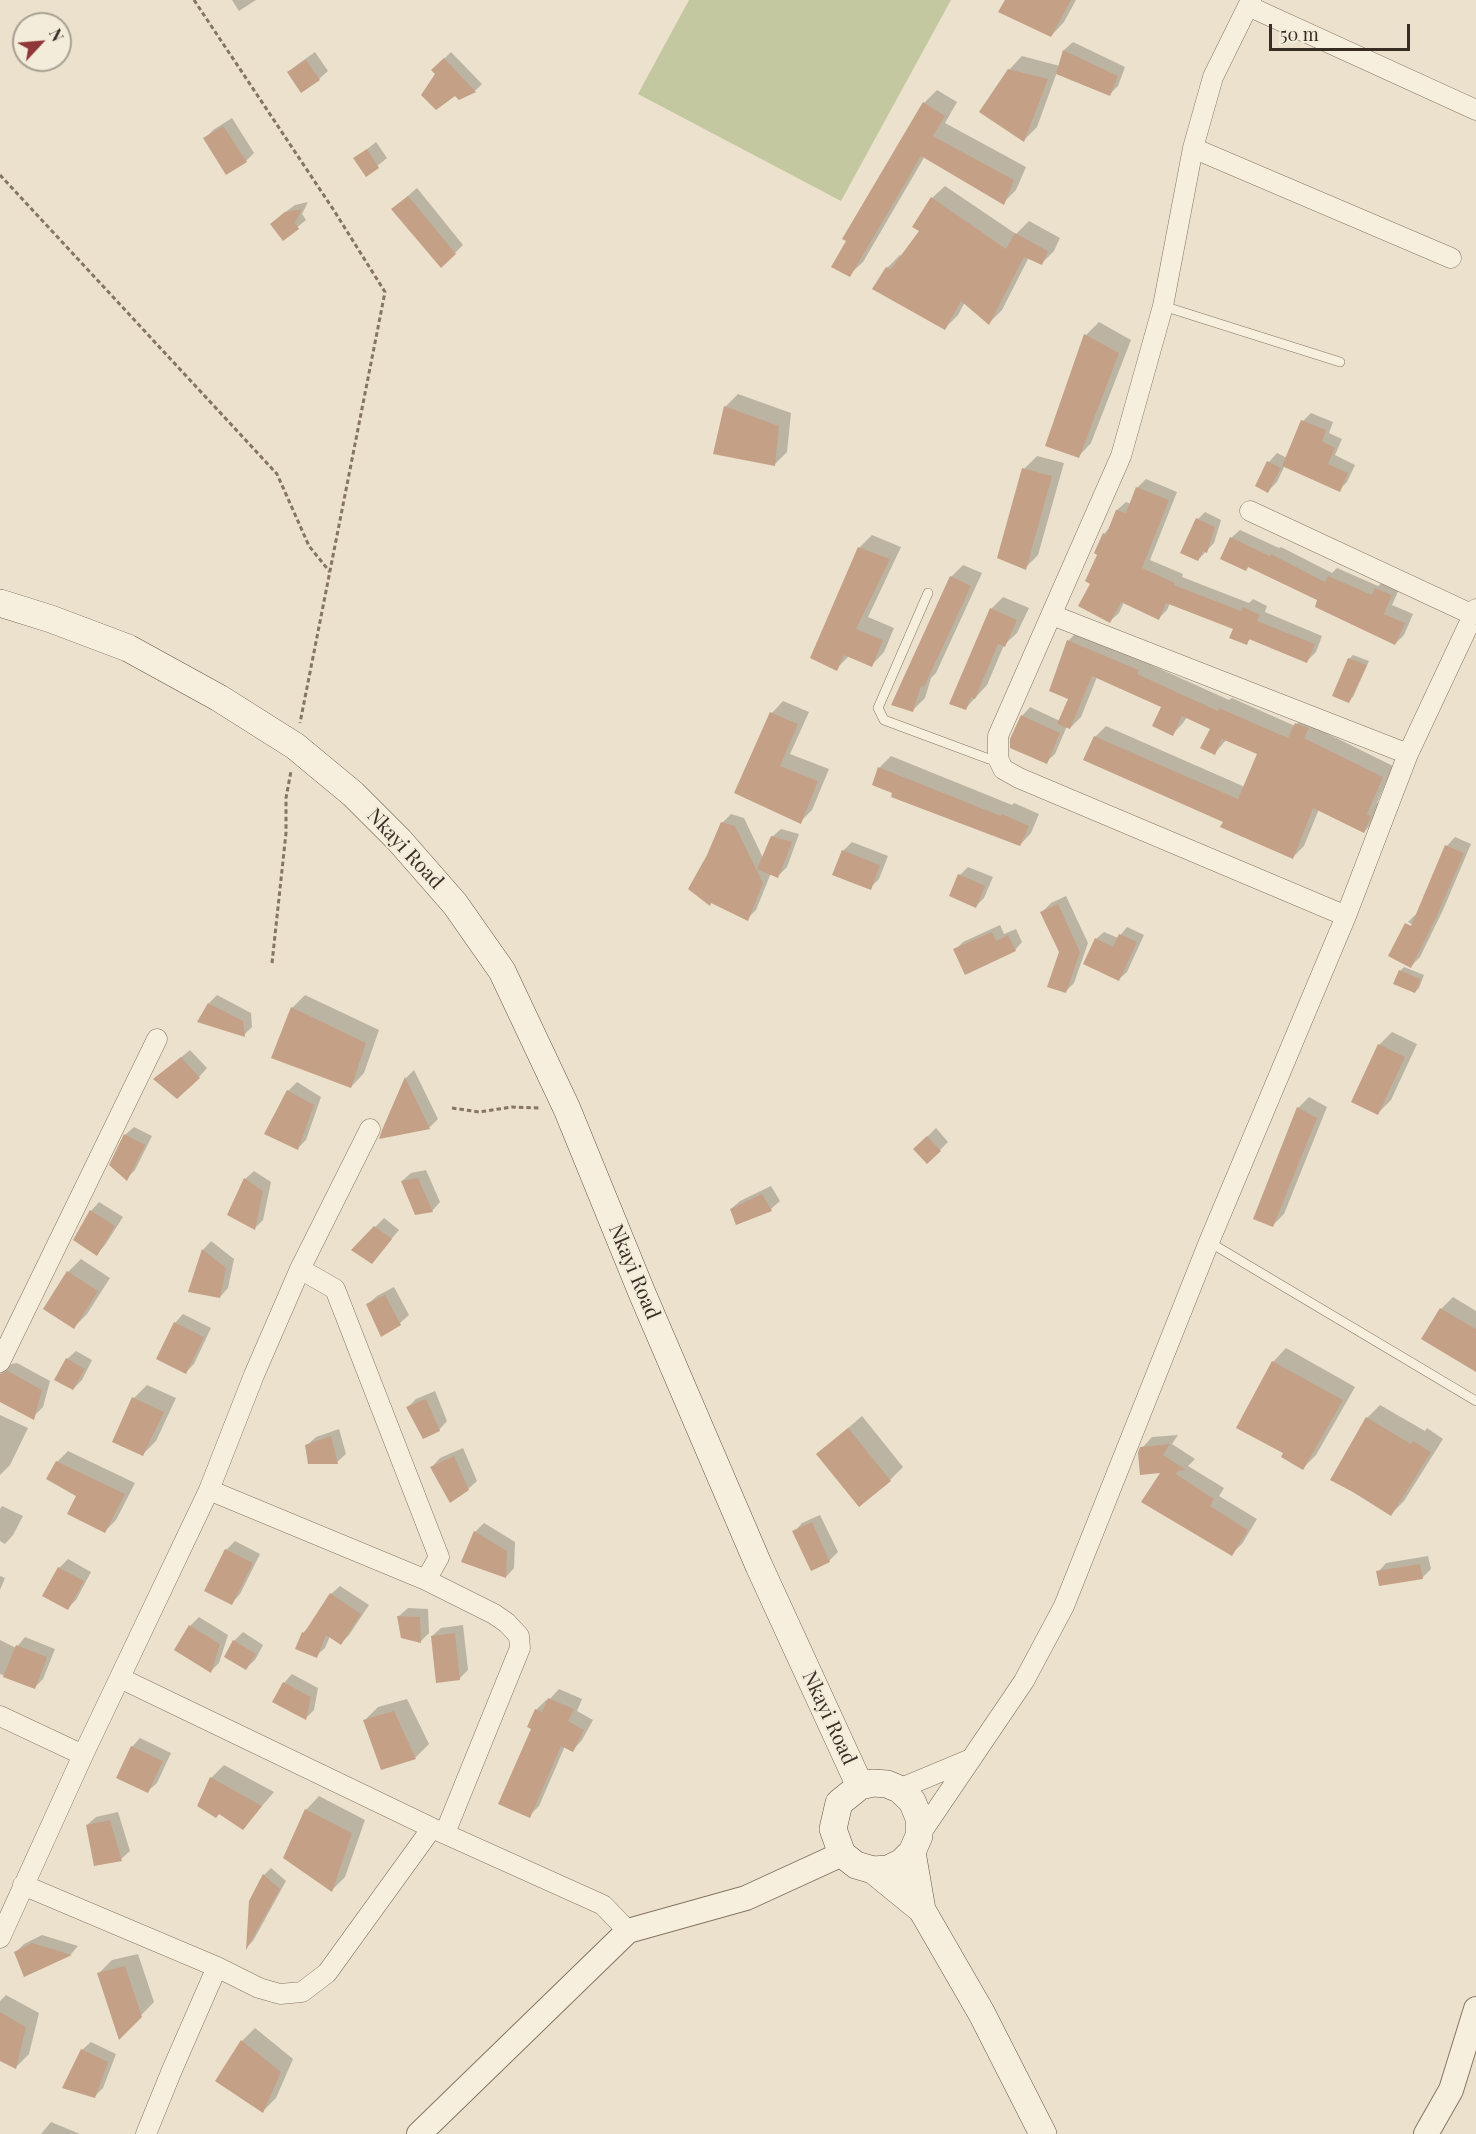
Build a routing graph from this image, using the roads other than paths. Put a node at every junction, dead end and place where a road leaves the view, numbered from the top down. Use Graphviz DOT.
graph roads {
  1 [pos="1250,3"];
  2 [pos="1476,111"];
  3 [pos="1193,148"];
  4 [pos="1451,258"];
  5 [pos="1163,306"];
  6 [pos="1340,362"];
  7 [pos="1250,512"];
  8 [pos="928,593"];
  9 [pos="0,603"];
  10 [pos="1475,612"];
  11 [pos="1052,615"];
  12 [pos="1408,754"];
  13 [pos="998,758"];
  14 [pos="1346,916"];
  15 [pos="157,1039"];
  16 [pos="370,1129"];
  17 [pos="1209,1242"];
  18 [pos="300,1269"];
  19 [pos="0,1362"];
  20 [pos="1476,1401"];
  21 [pos="209,1490"];
  22 [pos="426,1580"];
  23 [pos="120,1678"];
  24 [pos="0,1716"];
  25 [pos="83,1755"];
  26 [pos="971,1759"];
  27 [pos="860,1786"];
  28 [pos="899,1789"];
  29 [pos="439,1831"];
  30 [pos="916,1844"];
  31 [pos="843,1854"];
  32 [pos="873,1870"];
  33 [pos="23,1885"];
  34 [pos="922,1910"];
  35 [pos="628,1931"];
  36 [pos="0,1938"];
  37 [pos="218,1967"];
  38 [pos="1476,2009"];
  39 [pos="146,2134"];
  40 [pos="419,2134"];
  41 [pos="1043,2134"];
  42 [pos="1426,2134"];
  1 -- 2 [label="street"];
  1 -- 3 [label="street"];
  3 -- 4 [label="street"];
  3 -- 5 [label="street"];
  5 -- 6 [label="lane"];
  5 -- 11 [label="street"];
  7 -- 10 [label="street"];
  8 -- 13 [label="lane"];
  9 -- 27 [label="main road, Nkayi Road"];
  10 -- 12 [label="street"];
  11 -- 12 [label="street"];
  11 -- 13 [label="street"];
  12 -- 14 [label="street"];
  13 -- 14 [label="street"];
  14 -- 17 [label="street"];
  15 -- 19 [label="street"];
  16 -- 18 [label="street"];
  17 -- 20 [label="lane"];
  17 -- 26 [label="street"];
  18 -- 21 [label="street"];
  18 -- 22 [label="street"];
  21 -- 22 [label="street"];
  21 -- 23 [label="street"];
  22 -- 29 [label="street"];
  23 -- 25 [label="street"];
  23 -- 29 [label="street"];
  24 -- 25 [label="street"];
  25 -- 33 [label="street"];
  26 -- 28 [label="street"];
  26 -- 30 [label="street"];
  27 -- 28 [label="main road, Nkayi Road"];
  27 -- 31 [label="main road, Nkayi Road"];
  28 -- 30 [label="main road"];
  29 -- 35 [label="street"];
  29 -- 37 [label="street"];
  30 -- 32 [label="main road"];
  30 -- 34 [label="main road"];
  31 -- 32 [label="main road"];
  31 -- 35 [label="street"];
  32 -- 34 [label="main road"];
  33 -- 36 [label="street"];
  33 -- 37 [label="street"];
  34 -- 41 [label="main road"];
  35 -- 40 [label="street"];
  37 -- 39 [label="street"];
  38 -- 42 [label="street"];
}
